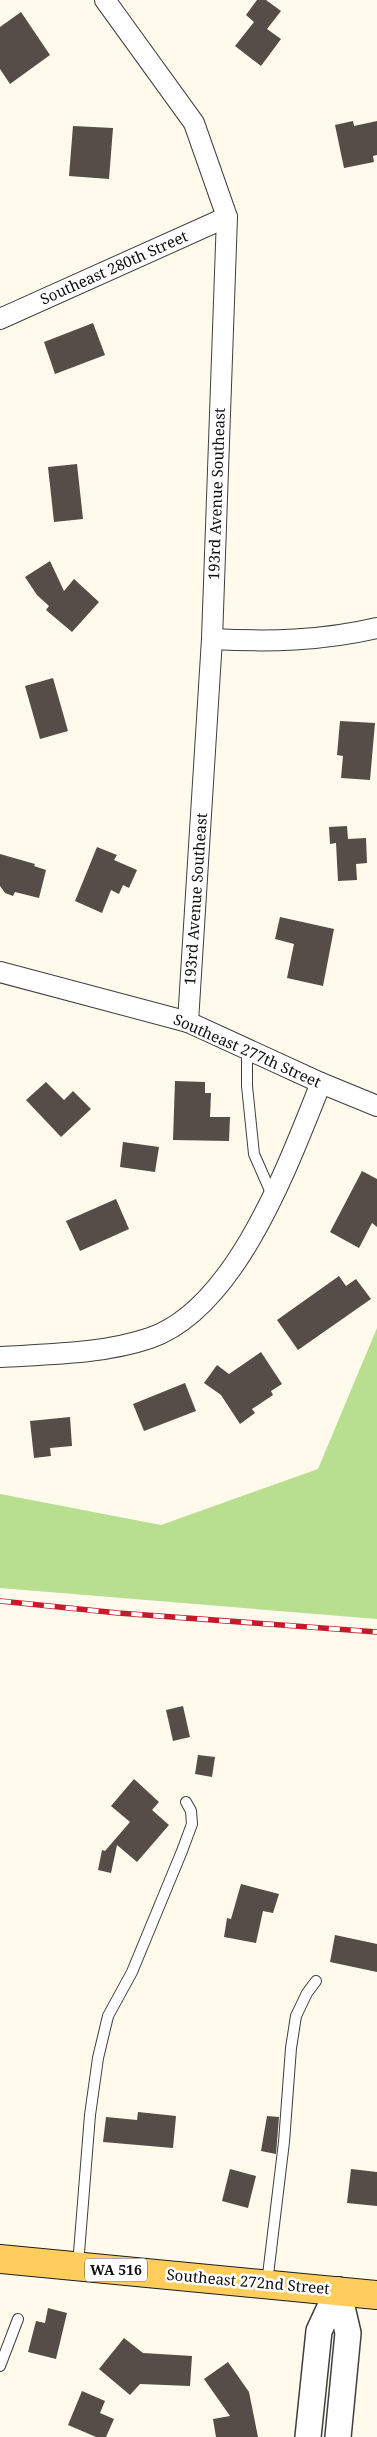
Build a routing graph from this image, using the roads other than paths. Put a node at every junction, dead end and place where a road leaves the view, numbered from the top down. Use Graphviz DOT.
graph roads {
  1 [pos="105,0"];
  2 [pos="227,217"];
  3 [pos="0,319"];
  4 [pos="377,628"];
  5 [pos="212,639"];
  6 [pos="0,972"];
  7 [pos="188,1022"];
  8 [pos="247,1049"];
  9 [pos="321,1083"];
  10 [pos="377,1106"];
  11 [pos="273,1196"];
  12 [pos="0,1357"];
  13 [pos="186,1802"];
  14 [pos="316,1981"];
  15 [pos="0,2259"];
  16 [pos="78,2266"];
  17 [pos="267,2284"];
  18 [pos="338,2290"];
  19 [pos="377,2295"];
  20 [pos="18,2319"];
  21 [pos="0,2366"];
  22 [pos="308,2437"];
  23 [pos="338,2437"];
  1 -- 2 [label="street, 193rd Avenue Southeast"];
  2 -- 3 [label="street, Southeast 280th Street"];
  2 -- 5 [label="street, 193rd Avenue Southeast"];
  4 -- 5 [label="street"];
  5 -- 7 [label="street, 193rd Avenue Southeast"];
  6 -- 7 [label="street, Southeast 277th Street"];
  7 -- 8 [label="street, Southeast 277th Street"];
  8 -- 9 [label="street, Southeast 277th Street"];
  8 -- 11 [label="lane"];
  9 -- 10 [label="street, Southeast 277th Street"];
  9 -- 11 [label="street"];
  11 -- 12 [label="street"];
  13 -- 16 [label="lane"];
  14 -- 17 [label="lane"];
  15 -- 16 [label="main road, Southeast 272nd Street / WA 516"];
  16 -- 17 [label="main road, Southeast 272nd Street / WA 516"];
  17 -- 18 [label="main road, Southeast 272nd Street / WA 516"];
  18 -- 19 [label="main road, Southeast 272nd Street / WA 516"];
  18 -- 22 [label="street"];
  18 -- 23 [label="street"];
  20 -- 21 [label="lane"];
}
